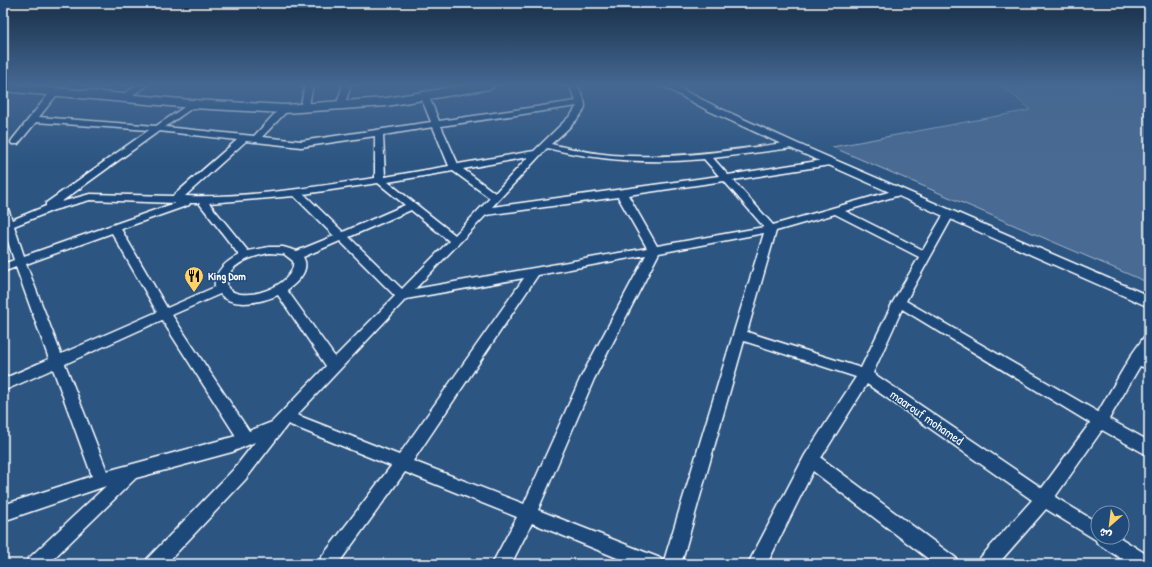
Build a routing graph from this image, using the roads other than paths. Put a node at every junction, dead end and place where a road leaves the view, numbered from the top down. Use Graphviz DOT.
graph roads {
  1 [pos="40,111"];
  2 [pos="182,111"];
  3 [pos="282,111"];
  4 [pos="431,111"];
  5 [pos="526,111"];
  6 [pos="578,111"];
  7 [pos="719,111"];
  8 [pos="34,119"];
  9 [pos="437,125"];
  10 [pos="157,129"];
  11 [pos="379,132"];
  12 [pos="244,138"];
  13 [pos="256,139"];
  14 [pos="15,142"];
  15 [pos="792,145"];
  16 [pos="540,149"];
  17 [pos="706,155"];
  18 [pos="830,162"];
  19 [pos="454,167"];
  20 [pos="726,178"];
  21 [pos="380,180"];
  22 [pos="296,192"];
  23 [pos="899,192"];
  24 [pos="622,194"];
  25 [pos="496,198"];
  26 [pos="175,200"];
  27 [pos="197,200"];
  28 [pos="412,206"];
  29 [pos="3,209"];
  30 [pos="836,210"];
  31 [pos="40,212"];
  32 [pos="482,212"];
  33 [pos="949,214"];
  34 [pos="8,225"];
  35 [pos="115,228"];
  36 [pos="770,229"];
  37 [pos="342,237"];
  38 [pos="455,240"];
  39 [pos="654,250"];
  40 [pos="246,256"];
  41 [pos="296,256"];
  42 [pos="925,256"];
  43 [pos="20,262"];
  44 [pos="3,268"];
  45 [pos="534,272"];
  46 [pos="221,289"];
  47 [pos="280,289"];
  48 [pos="402,296"];
  49 [pos="899,302"];
  50 [pos="1149,302"];
  51 [pos="165,314"];
  52 [pos="740,335"];
  53 [pos="1149,340"];
  54 [pos="1143,361"];
  55 [pos="57,362"];
  56 [pos="334,367"];
  57 [pos="865,375"];
  58 [pos="3,385"];
  59 [pos="1100,421"];
  60 [pos="281,422"];
  61 [pos="246,439"];
  62 [pos="1149,449"];
  63 [pos="811,460"];
  64 [pos="402,464"];
  65 [pos="132,472"];
  66 [pos="102,480"];
  67 [pos="1044,499"];
  68 [pos="3,513"];
  69 [pos="528,514"];
  70 [pos="1090,529"];
  71 [pos="1115,545"];
  72 [pos="35,564"];
  73 [pos="154,564"];
  74 [pos="327,564"];
  75 [pos="501,564"];
  76 [pos="654,564"];
  77 [pos="672,564"];
  78 [pos="757,564"];
  79 [pos="950,564"];
  80 [pos="986,564"];
  81 [pos="1145,564"];
  1 -- 8 [label="street"];
  2 -- 10 [label="street"];
  3 -- 13 [label="street"];
  4 -- 9 [label="street"];
  5 -- 9 [label="street"];
  6 -- 16 [label="street"];
  7 -- 15 [label="street"];
  8 -- 10 [label="street"];
  8 -- 14 [label="street"];
  9 -- 11 [label="street"];
  9 -- 19 [label="street"];
  10 -- 12 [label="street"];
  10 -- 31 [label="street"];
  11 -- 13 [label="street"];
  11 -- 21 [label="street"];
  12 -- 13 [label="street"];
  12 -- 26 [label="street"];
  15 -- 17 [label="street"];
  15 -- 18 [label="street"];
  16 -- 17 [label="street"];
  16 -- 19 [label="street"];
  16 -- 25 [label="street"];
  17 -- 20 [label="street"];
  18 -- 20 [label="street"];
  18 -- 23 [label="street"];
  19 -- 21 [label="street"];
  19 -- 25 [label="street"];
  20 -- 24 [label="street"];
  20 -- 36 [label="street"];
  21 -- 22 [label="street"];
  21 -- 28 [label="street"];
  22 -- 27 [label="street"];
  22 -- 37 [label="street"];
  23 -- 30 [label="street"];
  23 -- 33 [label="street"];
  24 -- 32 [label="street"];
  24 -- 39 [label="street"];
  25 -- 32 [label="street"];
  26 -- 27 [label="street"];
  26 -- 31 [label="street"];
  27 -- 35 [label="street"];
  27 -- 40 [label="street"];
  28 -- 37 [label="street"];
  28 -- 38 [label="street"];
  29 -- 34 [label="street"];
  30 -- 36 [label="street"];
  30 -- 42 [label="street"];
  31 -- 34 [label="street"];
  32 -- 38 [label="street"];
  33 -- 42 [label="street"];
  33 -- 50 [label="street"];
  34 -- 43 [label="street"];
  35 -- 43 [label="street"];
  35 -- 51 [label="street"];
  36 -- 39 [label="street"];
  36 -- 52 [label="street"];
  37 -- 41 [label="street"];
  37 -- 48 [label="street"];
  38 -- 48 [label="street"];
  39 -- 45 [label="street"];
  39 -- 69 [label="street"];
  40 -- 41 [label="street"];
  40 -- 46 [label="street"];
  41 -- 47 [label="street"];
  42 -- 49 [label="street"];
  43 -- 44 [label="street"];
  43 -- 55 [label="street"];
  45 -- 48 [label="street"];
  45 -- 64 [label="street"];
  46 -- 47 [label="street"];
  46 -- 51 [label="street"];
  47 -- 56 [label="street"];
  48 -- 56 [label="street"];
  49 -- 57 [label="street"];
  49 -- 59 [label="street"];
  51 -- 55 [label="street"];
  51 -- 61 [label="street"];
  52 -- 57 [label="street, maarouf mohamed"];
  52 -- 77 [label="street"];
  53 -- 54 [label="street"];
  54 -- 59 [label="street"];
  55 -- 58 [label="street"];
  55 -- 66 [label="street"];
  56 -- 60 [label="street"];
  57 -- 63 [label="street"];
  57 -- 67 [label="street, maarouf mohamed"];
  59 -- 62 [label="street"];
  59 -- 67 [label="street"];
  60 -- 61 [label="street"];
  60 -- 64 [label="street"];
  60 -- 73 [label="street"];
  61 -- 65 [label="street"];
  63 -- 78 [label="street"];
  63 -- 79 [label="street"];
  64 -- 69 [label="street"];
  64 -- 74 [label="street"];
  65 -- 66 [label="street"];
  65 -- 72 [label="street"];
  66 -- 68 [label="street"];
  67 -- 70 [label="street, maarouf mohamed"];
  67 -- 80 [label="street"];
  69 -- 75 [label="street"];
  69 -- 76 [label="street"];
  71 -- 81 [label="street"];
}
